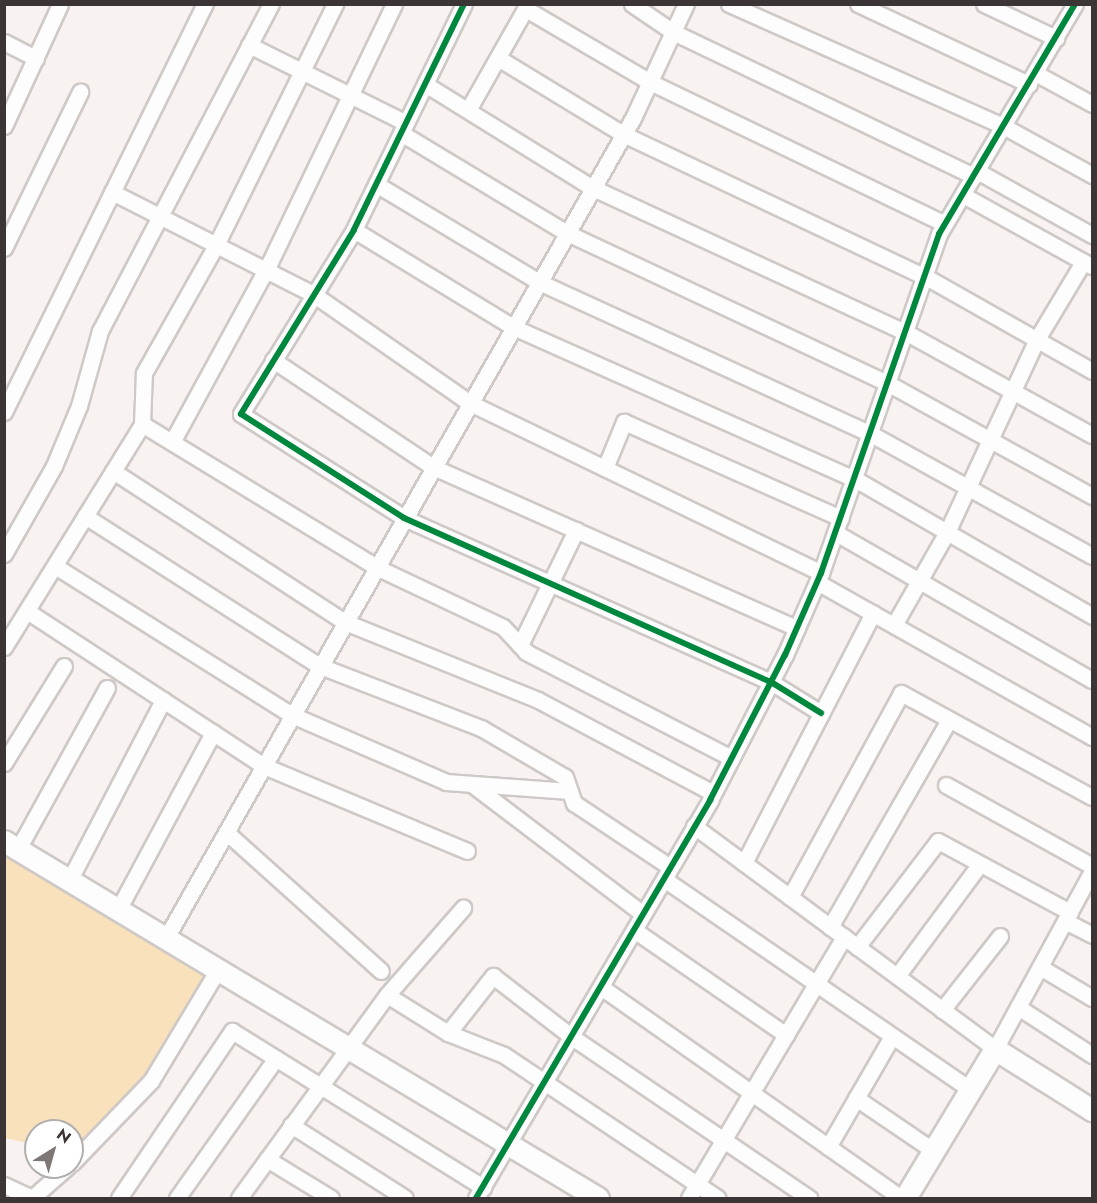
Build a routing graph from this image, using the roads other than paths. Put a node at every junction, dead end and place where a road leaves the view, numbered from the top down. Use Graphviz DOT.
graph roads {
  1 [pos="60,4"];
  2 [pos="205,4"];
  3 [pos="270,4"];
  4 [pos="335,4"];
  5 [pos="394,4"];
  6 [pos="464,4"];
  7 [pos="632,4"];
  8 [pos="686,4"];
  9 [pos="729,4"];
  10 [pos="858,4"];
  11 [pos="984,4"];
  12 [pos="1075,4"];
  13 [pos="527,7"];
  14 [pos="673,32"];
  15 [pos="1056,38"];
  16 [pos="4,42"];
  17 [pos="249,45"];
  18 [pos="36,57"];
  19 [pos="498,58"];
  20 [pos="302,71"];
  21 [pos="1032,79"];
  22 [pos="650,82"];
  23 [pos="425,84"];
  24 [pos="80,92"];
  25 [pos="350,95"];
  26 [pos="11,97"];
  27 [pos="1092,104"];
  28 [pos="468,110"];
  29 [pos="4,126"];
  30 [pos="1004,126"];
  31 [pos="403,128"];
  32 [pos="623,134"];
  33 [pos="975,174"];
  34 [pos="1092,175"];
  35 [pos="376,184"];
  36 [pos="593,188"];
  37 [pos="112,192"];
  38 [pos="963,195"];
  39 [pos="160,216"];
  40 [pos="945,224"];
  41 [pos="354,230"];
  42 [pos="567,233"];
  43 [pos="1092,236"];
  44 [pos="216,244"];
  45 [pos="4,248"];
  46 [pos="1088,264"];
  47 [pos="266,270"];
  48 [pos="926,277"];
  49 [pos="539,282"];
  50 [pos="313,294"];
  51 [pos="513,327"];
  52 [pos="907,333"];
  53 [pos="1037,339"];
  54 [pos="273,360"];
  55 [pos="1092,371"];
  56 [pos="889,384"];
  57 [pos="1013,391"];
  58 [pos="470,403"];
  59 [pos="4,412"];
  60 [pos="142,424"];
  61 [pos="871,434"];
  62 [pos="1092,435"];
  63 [pos="990,440"];
  64 [pos="172,442"];
  65 [pos="433,467"];
  66 [pos="605,468"];
  67 [pos="113,471"];
  68 [pos="855,479"];
  69 [pos="968,487"];
  70 [pos="1092,496"];
  71 [pos="85,516"];
  72 [pos="404,518"];
  73 [pos="841,518"];
  74 [pos="576,530"];
  75 [pos="947,532"];
  76 [pos="836,533"];
  77 [pos="4,554"];
  78 [pos="1092,556"];
  79 [pos="55,566"];
  80 [pos="376,567"];
  81 [pos="819,577"];
  82 [pos="919,581"];
  83 [pos="552,584"];
  84 [pos="27,611"];
  85 [pos="873,613"];
  86 [pos="1092,615"];
  87 [pos="345,621"];
  88 [pos="894,625"];
  89 [pos="797,628"];
  90 [pos="5,645"];
  91 [pos="520,645"];
  92 [pos="64,666"];
  93 [pos="320,666"];
  94 [pos="1092,680"];
  95 [pos="771,682"];
  96 [pos="107,688"];
  97 [pos="163,700"];
  98 [pos="821,713"];
  99 [pos="292,715"];
  100 [pos="949,720"];
  101 [pos="213,733"];
  102 [pos="1092,737"];
  103 [pos="731,758"];
  104 [pos="4,764"];
  105 [pos="264,766"];
  106 [pos="473,785"];
  107 [pos="946,785"];
  108 [pos="570,791"];
  109 [pos="713,793"];
  110 [pos="1092,797"];
  111 [pos="694,826"];
  112 [pos="226,832"];
  113 [pos="11,845"];
  114 [pos="467,851"];
  115 [pos="744,863"];
  116 [pos="980,864"];
  117 [pos="667,873"];
  118 [pos="1091,875"];
  119 [pos="70,879"];
  120 [pos="790,897"];
  121 [pos="119,908"];
  122 [pos="463,908"];
  123 [pos="644,914"];
  124 [pos="1068,916"];
  125 [pos="830,927"];
  126 [pos="634,930"];
  127 [pos="1092,935"];
  128 [pos="167,936"];
  129 [pos="1000,936"];
  130 [pos="844,937"];
  131 [pos="857,947"];
  132 [pos="1040,967"];
  133 [pos="219,968"];
  134 [pos="381,972"];
  135 [pos="897,976"];
  136 [pos="816,984"];
  137 [pos="600,987"];
  138 [pos="387,995"];
  139 [pos="1092,998"];
  140 [pos="1018,1007"];
  141 [pos="942,1010"];
  142 [pos="448,1033"];
  143 [pos="786,1035"];
  144 [pos="892,1035"];
  145 [pos="572,1037"];
  146 [pos="347,1046"];
  147 [pos="995,1049"];
  148 [pos="1092,1055"];
  149 [pos="276,1058"];
  150 [pos="545,1083"];
  151 [pos="319,1085"];
  152 [pos="971,1090"];
  153 [pos="751,1093"];
  154 [pos="856,1098"];
  155 [pos="1092,1110"];
  156 [pos="291,1125"];
  157 [pos="723,1140"];
  158 [pos="509,1144"];
  159 [pos="828,1148"];
  160 [pos="84,1151"];
  161 [pos="934,1151"];
  162 [pos="267,1159"];
  163 [pos="54,1179"];
  164 [pos="4,1185"];
  165 [pos="697,1185"];
  166 [pos="479,1195"];
  167 [pos="119,1198"];
  168 [pos="177,1198"];
  169 [pos="241,1198"];
  170 [pos="330,1198"];
  171 [pos="405,1198"];
  172 [pos="598,1198"];
  173 [pos="689,1198"];
  174 [pos="718,1198"];
  175 [pos="809,1198"];
  176 [pos="901,1198"];
  177 [pos="905,1198"];
  1 -- 18 [label="street"];
  2 -- 37 [label="street"];
  3 -- 17 [label="street"];
  4 -- 20 [label="street"];
  5 -- 25 [label="street"];
  6 -- 23 [label="street"];
  7 -- 14 [label="street"];
  8 -- 14 [label="street"];
  9 -- 30 [label="street"];
  10 -- 21 [label="street"];
  11 -- 15 [label="street"];
  12 -- 15 [label="street"];
  13 -- 19 [label="street"];
  13 -- 22 [label="street"];
  14 -- 22 [label="street"];
  14 -- 33 [label="street"];
  15 -- 21 [label="street"];
  16 -- 18 [label="street"];
  17 -- 20 [label="street"];
  17 -- 39 [label="street"];
  18 -- 26 [label="street"];
  19 -- 28 [label="street"];
  19 -- 32 [label="street"];
  20 -- 25 [label="street"];
  20 -- 44 [label="street"];
  21 -- 27 [label="street"];
  21 -- 30 [label="street"];
  22 -- 32 [label="street"];
  22 -- 40 [label="street"];
  23 -- 28 [label="street"];
  23 -- 31 [label="street"];
  24 -- 45 [label="street"];
  25 -- 31 [label="street"];
  25 -- 47 [label="street"];
  26 -- 29 [label="street"];
  28 -- 36 [label="street"];
  30 -- 33 [label="street"];
  30 -- 34 [label="street"];
  31 -- 35 [label="street"];
  31 -- 42 [label="street"];
  32 -- 36 [label="street"];
  32 -- 48 [label="street"];
  33 -- 38 [label="street"];
  33 -- 43 [label="street"];
  35 -- 41 [label="street"];
  35 -- 49 [label="street"];
  36 -- 42 [label="street"];
  36 -- 52 [label="street"];
  37 -- 39 [label="street"];
  37 -- 59 [label="street"];
  38 -- 40 [label="street"];
  38 -- 46 [label="street"];
  39 -- 44 [label="street"];
  39 -- 77 [label="street"];
  40 -- 48 [label="street"];
  41 -- 50 [label="street"];
  41 -- 51 [label="street"];
  42 -- 49 [label="street"];
  42 -- 56 [label="street"];
  44 -- 47 [label="street"];
  44 -- 60 [label="street"];
  46 -- 53 [label="street"];
  47 -- 50 [label="street"];
  47 -- 64 [label="street"];
  48 -- 52 [label="street"];
  48 -- 53 [label="street"];
  49 -- 51 [label="street"];
  49 -- 61 [label="street"];
  50 -- 54 [label="street"];
  50 -- 58 [label="street"];
  51 -- 58 [label="street"];
  51 -- 68 [label="street"];
  52 -- 56 [label="street"];
  52 -- 57 [label="street"];
  53 -- 55 [label="street"];
  53 -- 57 [label="street"];
  54 -- 65 [label="street"];
  54 -- 72 [label="street"];
  56 -- 61 [label="street"];
  56 -- 63 [label="street"];
  57 -- 62 [label="street"];
  57 -- 63 [label="street"];
  58 -- 65 [label="street"];
  58 -- 66 [label="street"];
  60 -- 64 [label="street"];
  60 -- 67 [label="street"];
  61 -- 68 [label="street"];
  61 -- 69 [label="street"];
  63 -- 69 [label="street"];
  63 -- 70 [label="street"];
  64 -- 80 [label="street"];
  65 -- 72 [label="street"];
  65 -- 74 [label="street"];
  66 -- 73 [label="street"];
  66 -- 81 [label="street"];
  67 -- 71 [label="street"];
  67 -- 87 [label="street"];
  68 -- 73 [label="street"];
  68 -- 75 [label="street"];
  69 -- 75 [label="street"];
  69 -- 78 [label="street"];
  71 -- 79 [label="street"];
  71 -- 93 [label="street"];
  72 -- 80 [label="street"];
  72 -- 83 [label="street"];
  73 -- 76 [label="street"];
  74 -- 83 [label="street"];
  74 -- 89 [label="street"];
  75 -- 82 [label="street"];
  75 -- 86 [label="street"];
  76 -- 81 [label="street"];
  76 -- 82 [label="street"];
  79 -- 84 [label="street"];
  79 -- 99 [label="street"];
  80 -- 87 [label="street"];
  80 -- 91 [label="street"];
  81 -- 85 [label="street"];
  81 -- 89 [label="street"];
  82 -- 88 [label="street"];
  82 -- 94 [label="street"];
  83 -- 91 [label="street"];
  83 -- 95 [label="street"];
  84 -- 90 [label="street"];
  84 -- 97 [label="street"];
  85 -- 88 [label="street"];
  85 -- 98 [label="street"];
  87 -- 93 [label="street"];
  87 -- 109 [label="street"];
  88 -- 102 [label="street"];
  89 -- 95 [label="street"];
  91 -- 103 [label="street"];
  92 -- 104 [label="street"];
  93 -- 99 [label="street"];
  93 -- 108 [label="street"];
  95 -- 98 [label="street"];
  95 -- 103 [label="street"];
  96 -- 113 [label="street"];
  97 -- 101 [label="street"];
  97 -- 119 [label="street"];
  98 -- 115 [label="street"];
  99 -- 105 [label="street"];
  99 -- 106 [label="street"];
  100 -- 110 [label="street"];
  100 -- 120 [label="street"];
  100 -- 125 [label="street"];
  101 -- 105 [label="street"];
  101 -- 121 [label="street"];
  103 -- 109 [label="street"];
  105 -- 112 [label="street"];
  105 -- 114 [label="street"];
  106 -- 108 [label="street"];
  106 -- 123 [label="street"];
  107 -- 118 [label="street"];
  108 -- 117 [label="street"];
  109 -- 111 [label="street"];
  111 -- 115 [label="street"];
  111 -- 117 [label="street"];
  112 -- 128 [label="street"];
  112 -- 134 [label="street"];
  113 -- 119 [label="street"];
  115 -- 120 [label="street"];
  116 -- 124 [label="street"];
  116 -- 131 [label="street"];
  116 -- 135 [label="street"];
  117 -- 123 [label="street"];
  117 -- 136 [label="street"];
  118 -- 124 [label="street"];
  119 -- 121 [label="street"];
  120 -- 125 [label="street"];
  121 -- 128 [label="street"];
  122 -- 138 [label="street"];
  123 -- 126 [label="street"];
  124 -- 127 [label="street"];
  124 -- 132 [label="street"];
  125 -- 130 [label="street"];
  126 -- 137 [label="street"];
  126 -- 143 [label="street"];
  128 -- 133 [label="street"];
  129 -- 141 [label="street"];
  130 -- 131 [label="street"];
  130 -- 136 [label="street"];
  131 -- 135 [label="street"];
  132 -- 139 [label="street"];
  132 -- 140 [label="street"];
  133 -- 146 [label="street"];
  133 -- 160 [label="street"];
  135 -- 141 [label="street"];
  136 -- 143 [label="street"];
  136 -- 144 [label="street"];
  137 -- 145 [label="street"];
  137 -- 153 [label="street"];
  138 -- 142 [label="street"];
  138 -- 146 [label="street"];
  140 -- 147 [label="street"];
  140 -- 148 [label="street"];
  141 -- 147 [label="street"];
  142 -- 145 [label="street"];
  142 -- 150 [label="street"];
  143 -- 153 [label="street"];
  144 -- 152 [label="street"];
  144 -- 154 [label="street"];
  145 -- 150 [label="street"];
  145 -- 157 [label="street"];
  146 -- 151 [label="street"];
  146 -- 158 [label="street"];
  147 -- 152 [label="street"];
  147 -- 155 [label="street"];
  149 -- 151 [label="street"];
  149 -- 167 [label="street"];
  149 -- 168 [label="street"];
  150 -- 158 [label="street"];
  150 -- 165 [label="street"];
  151 -- 156 [label="street"];
  151 -- 166 [label="street"];
  152 -- 161 [label="street"];
  153 -- 157 [label="street"];
  153 -- 159 [label="street"];
  154 -- 159 [label="street"];
  154 -- 161 [label="street"];
  156 -- 162 [label="street"];
  156 -- 171 [label="street"];
  157 -- 165 [label="street"];
  157 -- 175 [label="street"];
  158 -- 166 [label="street"];
  158 -- 172 [label="street"];
  159 -- 176 [label="street"];
  161 -- 177 [label="street"];
  162 -- 169 [label="street"];
  162 -- 170 [label="street"];
  163 -- 164 [label="street"];
  165 -- 173 [label="street"];
  165 -- 174 [label="street"];
}
